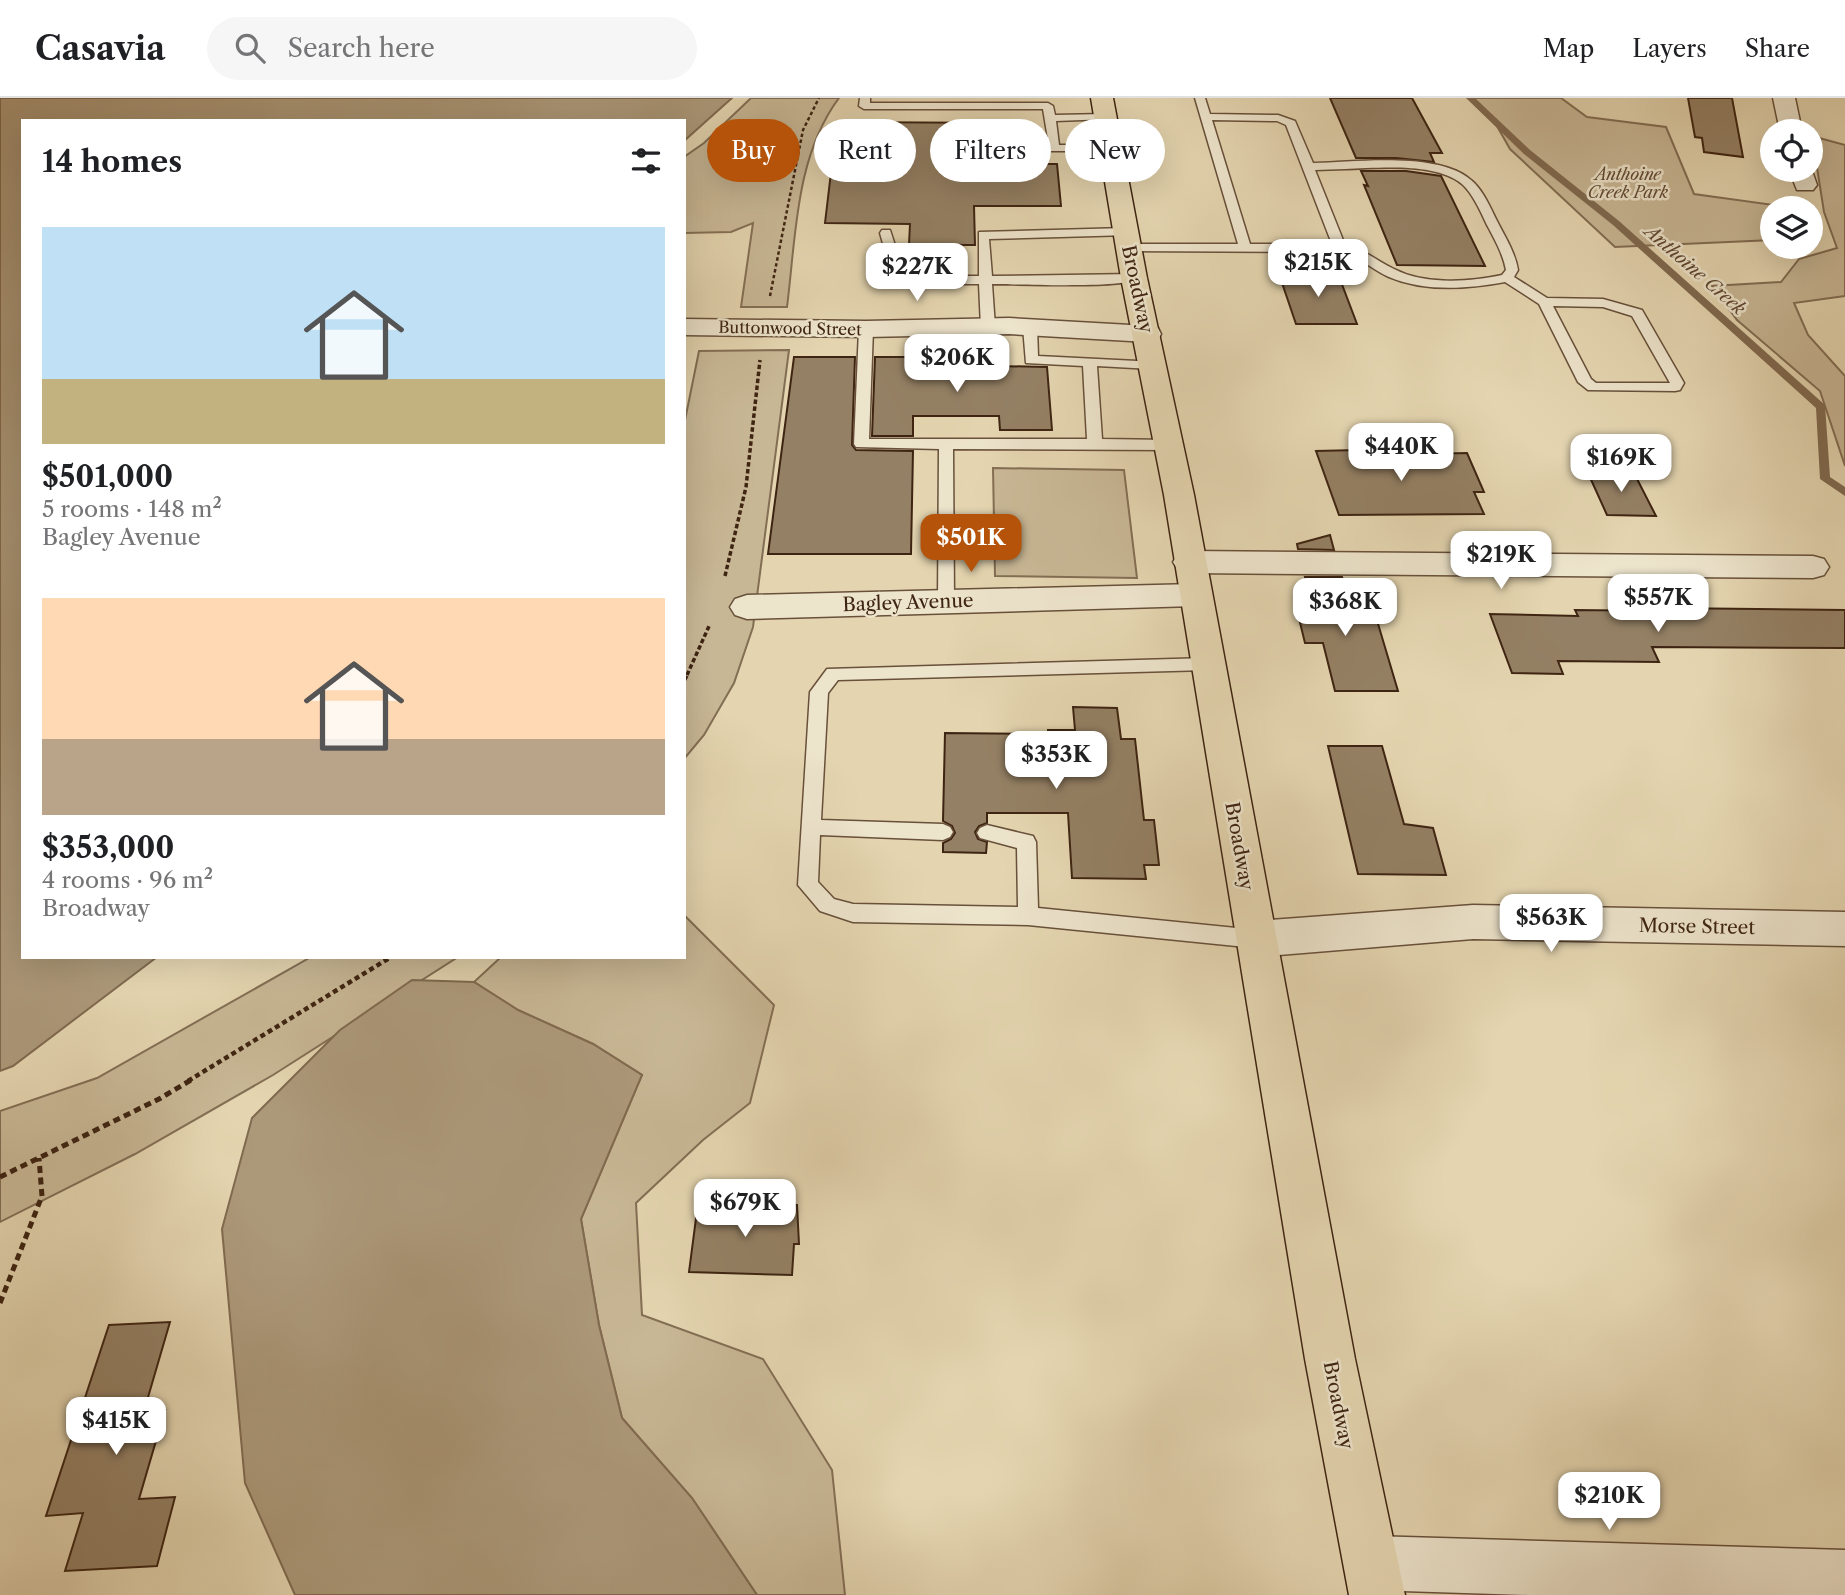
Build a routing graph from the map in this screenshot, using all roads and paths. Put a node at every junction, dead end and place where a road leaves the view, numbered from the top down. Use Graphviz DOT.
graph roads {
  1 [pos="819,98"];
  2 [pos="865,98"];
  3 [pos="1200,98"];
  4 [pos="1784,98"];
  5 [pos="1051,107"];
  6 [pos="1205,117"];
  7 [pos="1098,119"];
  8 [pos="1788,119"];
  9 [pos="1065,143"];
  10 [pos="1308,167"];
  11 [pos="1117,182"];
  12 [pos="887,233"];
  13 [pos="1245,248"];
  14 [pos="1340,248"];
  15 [pos="1130,252"];
  16 [pos="1507,278"];
  17 [pos="985,280"];
  18 [pos="1544,302"];
  19 [pos="686,327"];
  20 [pos="764,327"];
  21 [pos="988,327"];
  22 [pos="1030,327"];
  23 [pos="866,329"];
  24 [pos="1150,349"];
  25 [pos="1090,362"];
  26 [pos="1585,382"];
  27 [pos="1677,383"];
  28 [pos="1095,444"];
  29 [pos="946,445"];
  30 [pos="1169,445"];
  31 [pos="1813,567"];
  32 [pos="1192,579"];
  33 [pos="723,583"];
  34 [pos="946,601"];
  35 [pos="747,607"];
  36 [pos="712,618"];
  37 [pos="1208,664"];
  38 [pos="686,676"];
  39 [pos="811,827"];
  40 [pos="943,832"];
  41 [pos="987,833"];
  42 [pos="1028,916"];
  43 [pos="1845,929"];
  44 [pos="1256,939"];
  45 [pos="388,959"];
  46 [pos="39,1158"];
  47 [pos="0,1177"];
  48 [pos="0,1303"];
  49 [pos="1845,1577"];
  50 [pos="1374,1579"];
  1 -- 20 [label="path"];
  2 -- 5 [label="lane"];
  3 -- 6 [label="lane"];
  4 -- 8 [label="street"];
  5 -- 7 [label="lane"];
  5 -- 9 [label="lane"];
  6 -- 10 [label="lane"];
  6 -- 13 [label="lane"];
  10 -- 14 [label="lane"];
  10 -- 16 [label="lane"];
  11 -- 15 [label="main road, Broadway"];
  12 -- 17 [label="lane"];
  13 -- 14 [label="lane"];
  13 -- 15 [label="lane"];
  14 -- 16 [label="lane"];
  15 -- 17 [label="lane"];
  15 -- 17 [label="lane"];
  15 -- 24 [label="main road, Broadway"];
  16 -- 18 [label="lane"];
  17 -- 21 [label="lane"];
  18 -- 26 [label="lane"];
  18 -- 27 [label="lane"];
  19 -- 20 [label="street, Buttonwood Street"];
  20 -- 23 [label="street, Buttonwood Street"];
  20 -- 33 [label="path"];
  21 -- 22 [label="street, Buttonwood Street"];
  21 -- 23 [label="street, Buttonwood Street"];
  22 -- 24 [label="street, Buttonwood Street"];
  22 -- 25 [label="lane"];
  23 -- 29 [label="lane"];
  24 -- 25 [label="lane"];
  24 -- 30 [label="main road, Broadway"];
  25 -- 28 [label="lane"];
  26 -- 27 [label="lane"];
  28 -- 29 [label="lane"];
  28 -- 30 [label="lane"];
  29 -- 34 [label="lane"];
  30 -- 32 [label="main road, Broadway"];
  31 -- 32 [label="street, Bagley Avenue"];
  32 -- 34 [label="street, Bagley Avenue"];
  32 -- 37 [label="main road, Broadway"];
  34 -- 35 [label="street, Bagley Avenue"];
  36 -- 38 [label="path"];
  37 -- 39 [label="lane"];
  37 -- 44 [label="main road, Broadway"];
  39 -- 40 [label="lane"];
  39 -- 42 [label="lane"];
  41 -- 42 [label="lane"];
  42 -- 44 [label="lane"];
  43 -- 44 [label="street, Morse Street"];
  44 -- 50 [label="main road, Broadway"];
  45 -- 46 [label="path"];
  46 -- 47 [label="path"];
  46 -- 48 [label="path"];
  49 -- 50 [label="street"];
}
